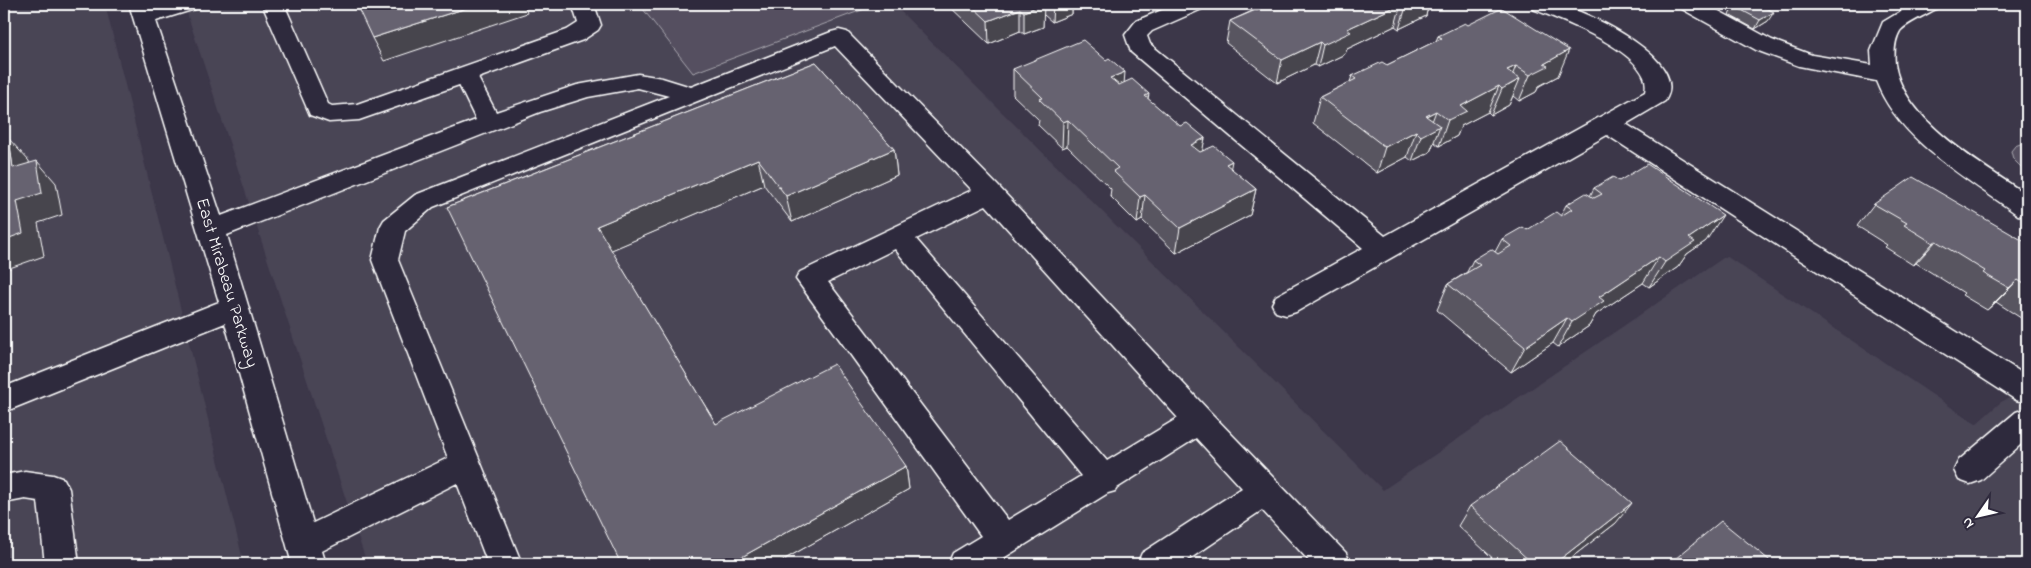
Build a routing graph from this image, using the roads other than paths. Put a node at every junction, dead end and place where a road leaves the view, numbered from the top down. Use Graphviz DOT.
graph roads {
  1 [pos="187,4"];
  2 [pos="273,4"];
  3 [pos="583,4"];
  4 [pos="1194,4"];
  5 [pos="1541,4"];
  6 [pos="1690,4"];
  7 [pos="1928,4"];
  8 [pos="141,11"];
  9 [pos="465,75"];
  10 [pos="1887,80"];
  11 [pos="691,95"];
  12 [pos="490,123"];
  13 [pos="1608,124"];
  14 [pos="989,192"];
  15 [pos="2027,208"];
  16 [pos="212,230"];
  17 [pos="899,236"];
  18 [pos="1382,249"];
  19 [pos="1286,304"];
  20 [pos="234,308"];
  21 [pos="2027,391"];
  22 [pos="4,400"];
  23 [pos="2027,420"];
  24 [pos="1198,421"];
  25 [pos="466,464"];
  26 [pos="1970,470"];
  27 [pos="1104,481"];
  28 [pos="4,489"];
  29 [pos="1264,492"];
  30 [pos="1004,541"];
  31 [pos="306,554"];
  32 [pos="62,564"];
  33 [pos="505,564"];
  34 [pos="965,564"];
  35 [pos="1154,564"];
  36 [pos="1334,564"];
  1 -- 8 [label="street"];
  2 -- 9 [label="street"];
  3 -- 9 [label="street"];
  4 -- 18 [label="street"];
  5 -- 13 [label="street"];
  6 -- 10 [label="street"];
  7 -- 10 [label="street"];
  8 -- 16 [label="street, East Mirabeau Parkway"];
  9 -- 12 [label="street"];
  10 -- 15 [label="street"];
  11 -- 12 [label="street"];
  11 -- 14 [label="street"];
  11 -- 25 [label="street"];
  12 -- 16 [label="street"];
  13 -- 18 [label="street"];
  13 -- 21 [label="street"];
  14 -- 17 [label="street"];
  14 -- 24 [label="street"];
  16 -- 20 [label="street, East Mirabeau Parkway"];
  17 -- 27 [label="street"];
  17 -- 30 [label="street"];
  18 -- 19 [label="street"];
  20 -- 22 [label="street"];
  20 -- 31 [label="street, East Mirabeau Parkway"];
  23 -- 26 [label="street"];
  24 -- 27 [label="street"];
  24 -- 29 [label="street"];
  25 -- 31 [label="street"];
  25 -- 33 [label="street"];
  27 -- 30 [label="street"];
  28 -- 32 [label="street"];
  29 -- 35 [label="street"];
  29 -- 36 [label="street"];
  30 -- 34 [label="street"];
}
